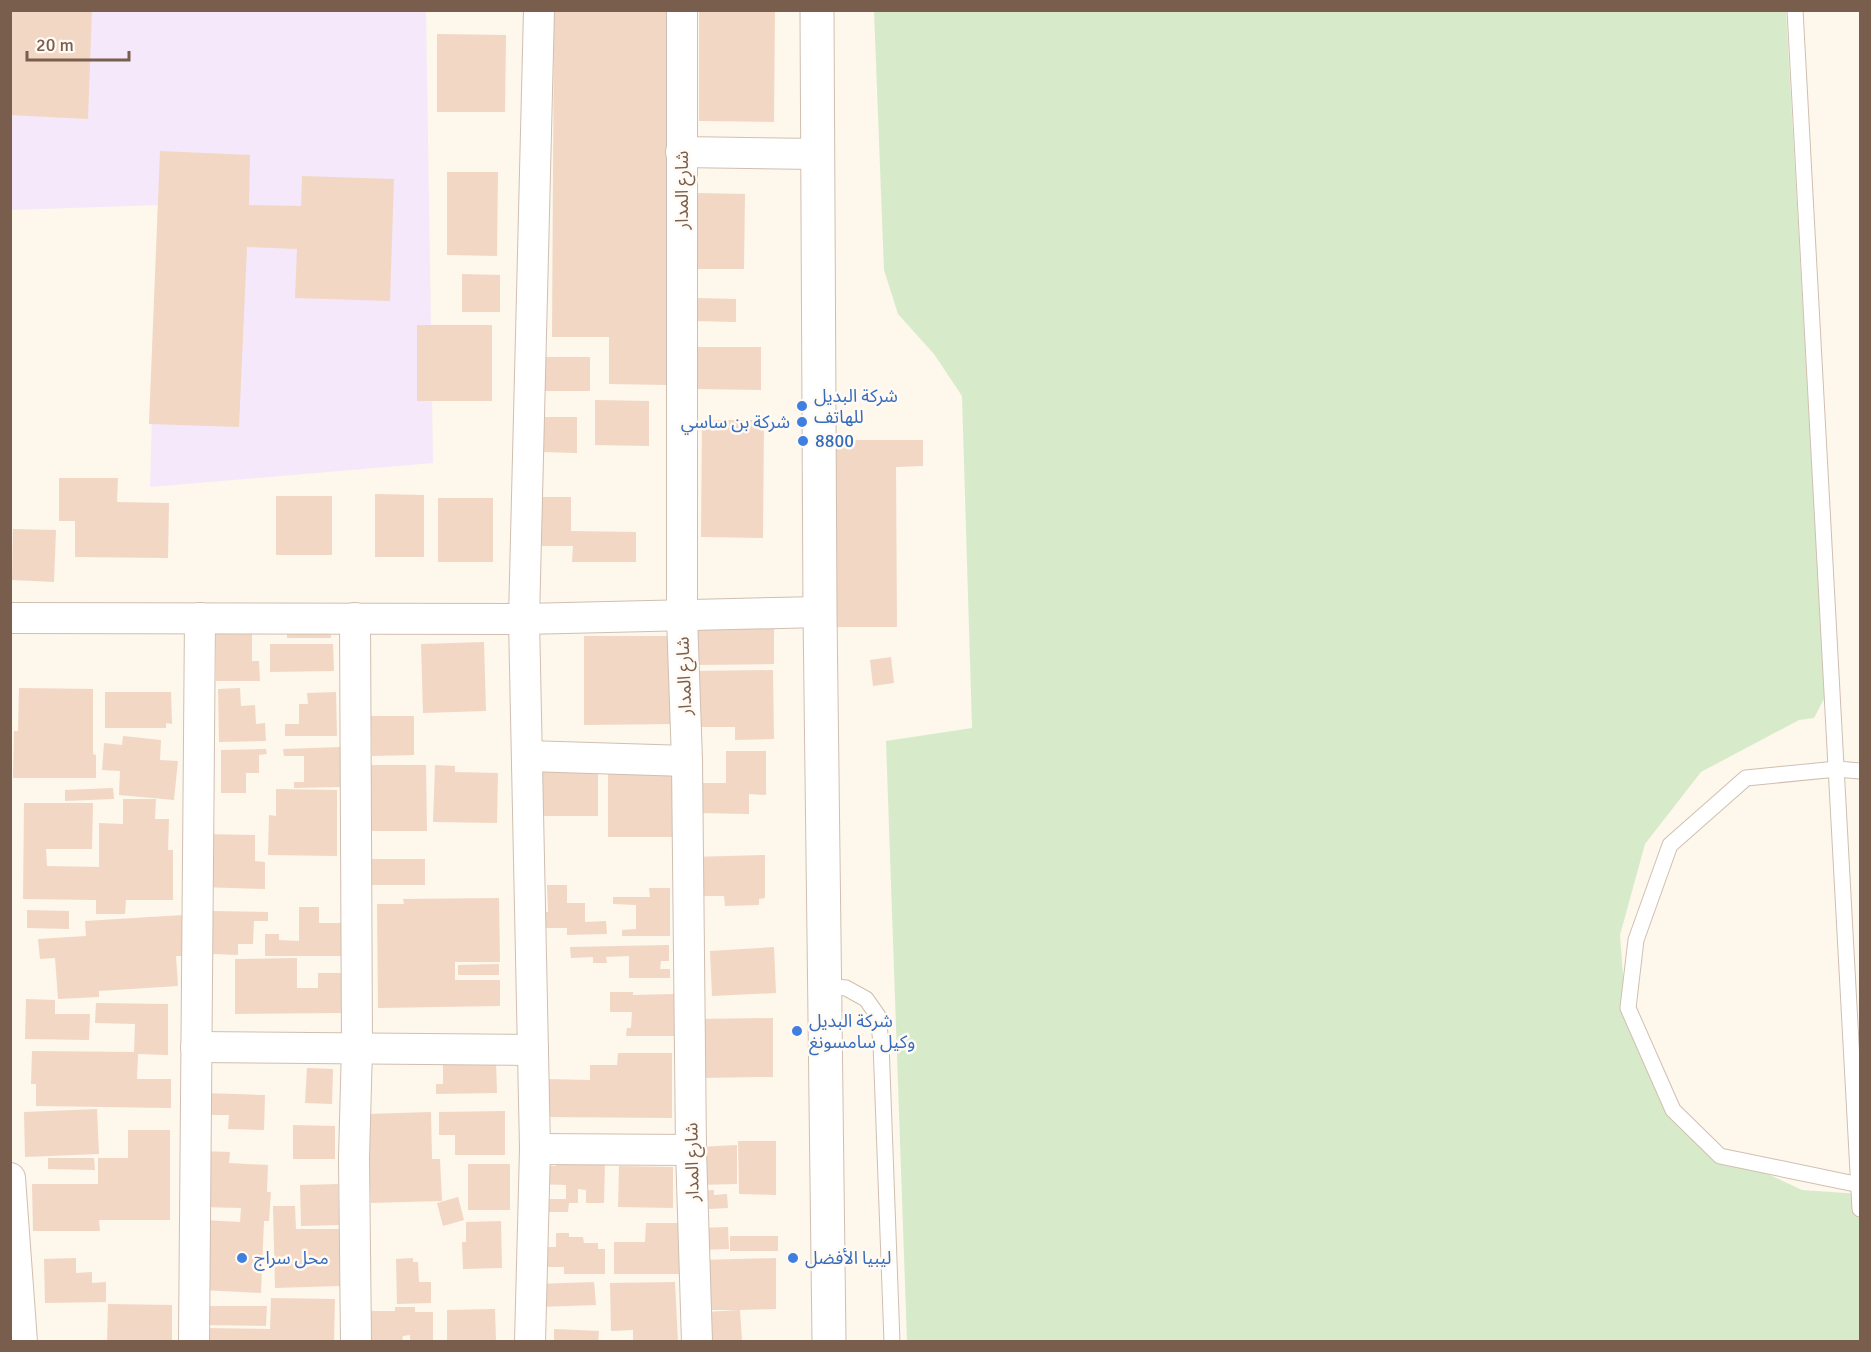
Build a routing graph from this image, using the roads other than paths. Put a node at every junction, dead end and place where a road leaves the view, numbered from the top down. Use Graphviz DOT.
graph roads {
  1 [pos="539,10"];
  2 [pos="682,10"];
  3 [pos="817,10"];
  4 [pos="1795,10"];
  5 [pos="681,152"];
  6 [pos="818,154"];
  7 [pos="820,612"];
  8 [pos="682,616"];
  9 [pos="10,618"];
  10 [pos="200,618"];
  11 [pos="355,618"];
  12 [pos="524,619"];
  13 [pos="527,756"];
  14 [pos="687,760"];
  15 [pos="1837,769"];
  16 [pos="1860,771"];
  17 [pos="824,987"];
  18 [pos="196,1047"];
  19 [pos="357,1047"];
  20 [pos="533,1050"];
  21 [pos="535,1149"];
  22 [pos="692,1150"];
  23 [pos="10,1178"];
  24 [pos="1859,1186"];
  25 [pos="1860,1209"];
  26 [pos="22,1341"];
  27 [pos="194,1341"];
  28 [pos="356,1341"];
  29 [pos="530,1341"];
  30 [pos="696,1341"];
  31 [pos="829,1341"];
  32 [pos="892,1341"];
  1 -- 12 [label="street"];
  2 -- 5 [label="street, شارع المدار"];
  3 -- 6 [label="street"];
  4 -- 15 [label="lane"];
  5 -- 6 [label="street"];
  5 -- 8 [label="street, شارع المدار"];
  6 -- 7 [label="street"];
  7 -- 8 [label="street"];
  7 -- 17 [label="street"];
  8 -- 12 [label="street"];
  8 -- 14 [label="street, شارع المدار"];
  9 -- 10 [label="street"];
  10 -- 11 [label="street"];
  10 -- 18 [label="street"];
  11 -- 12 [label="street"];
  11 -- 19 [label="street"];
  12 -- 13 [label="street"];
  13 -- 14 [label="street"];
  13 -- 20 [label="street"];
  14 -- 22 [label="street, شارع المدار"];
  15 -- 16 [label="lane"];
  15 -- 24 [label="lane"];
  15 -- 24 [label="lane"];
  17 -- 31 [label="street"];
  17 -- 32 [label="lane"];
  18 -- 19 [label="street"];
  18 -- 27 [label="street"];
  19 -- 20 [label="street"];
  19 -- 28 [label="street"];
  20 -- 21 [label="street"];
  21 -- 22 [label="street"];
  21 -- 29 [label="street"];
  22 -- 30 [label="street, شارع المدار"];
  23 -- 26 [label="street"];
  24 -- 25 [label="lane"];
}
